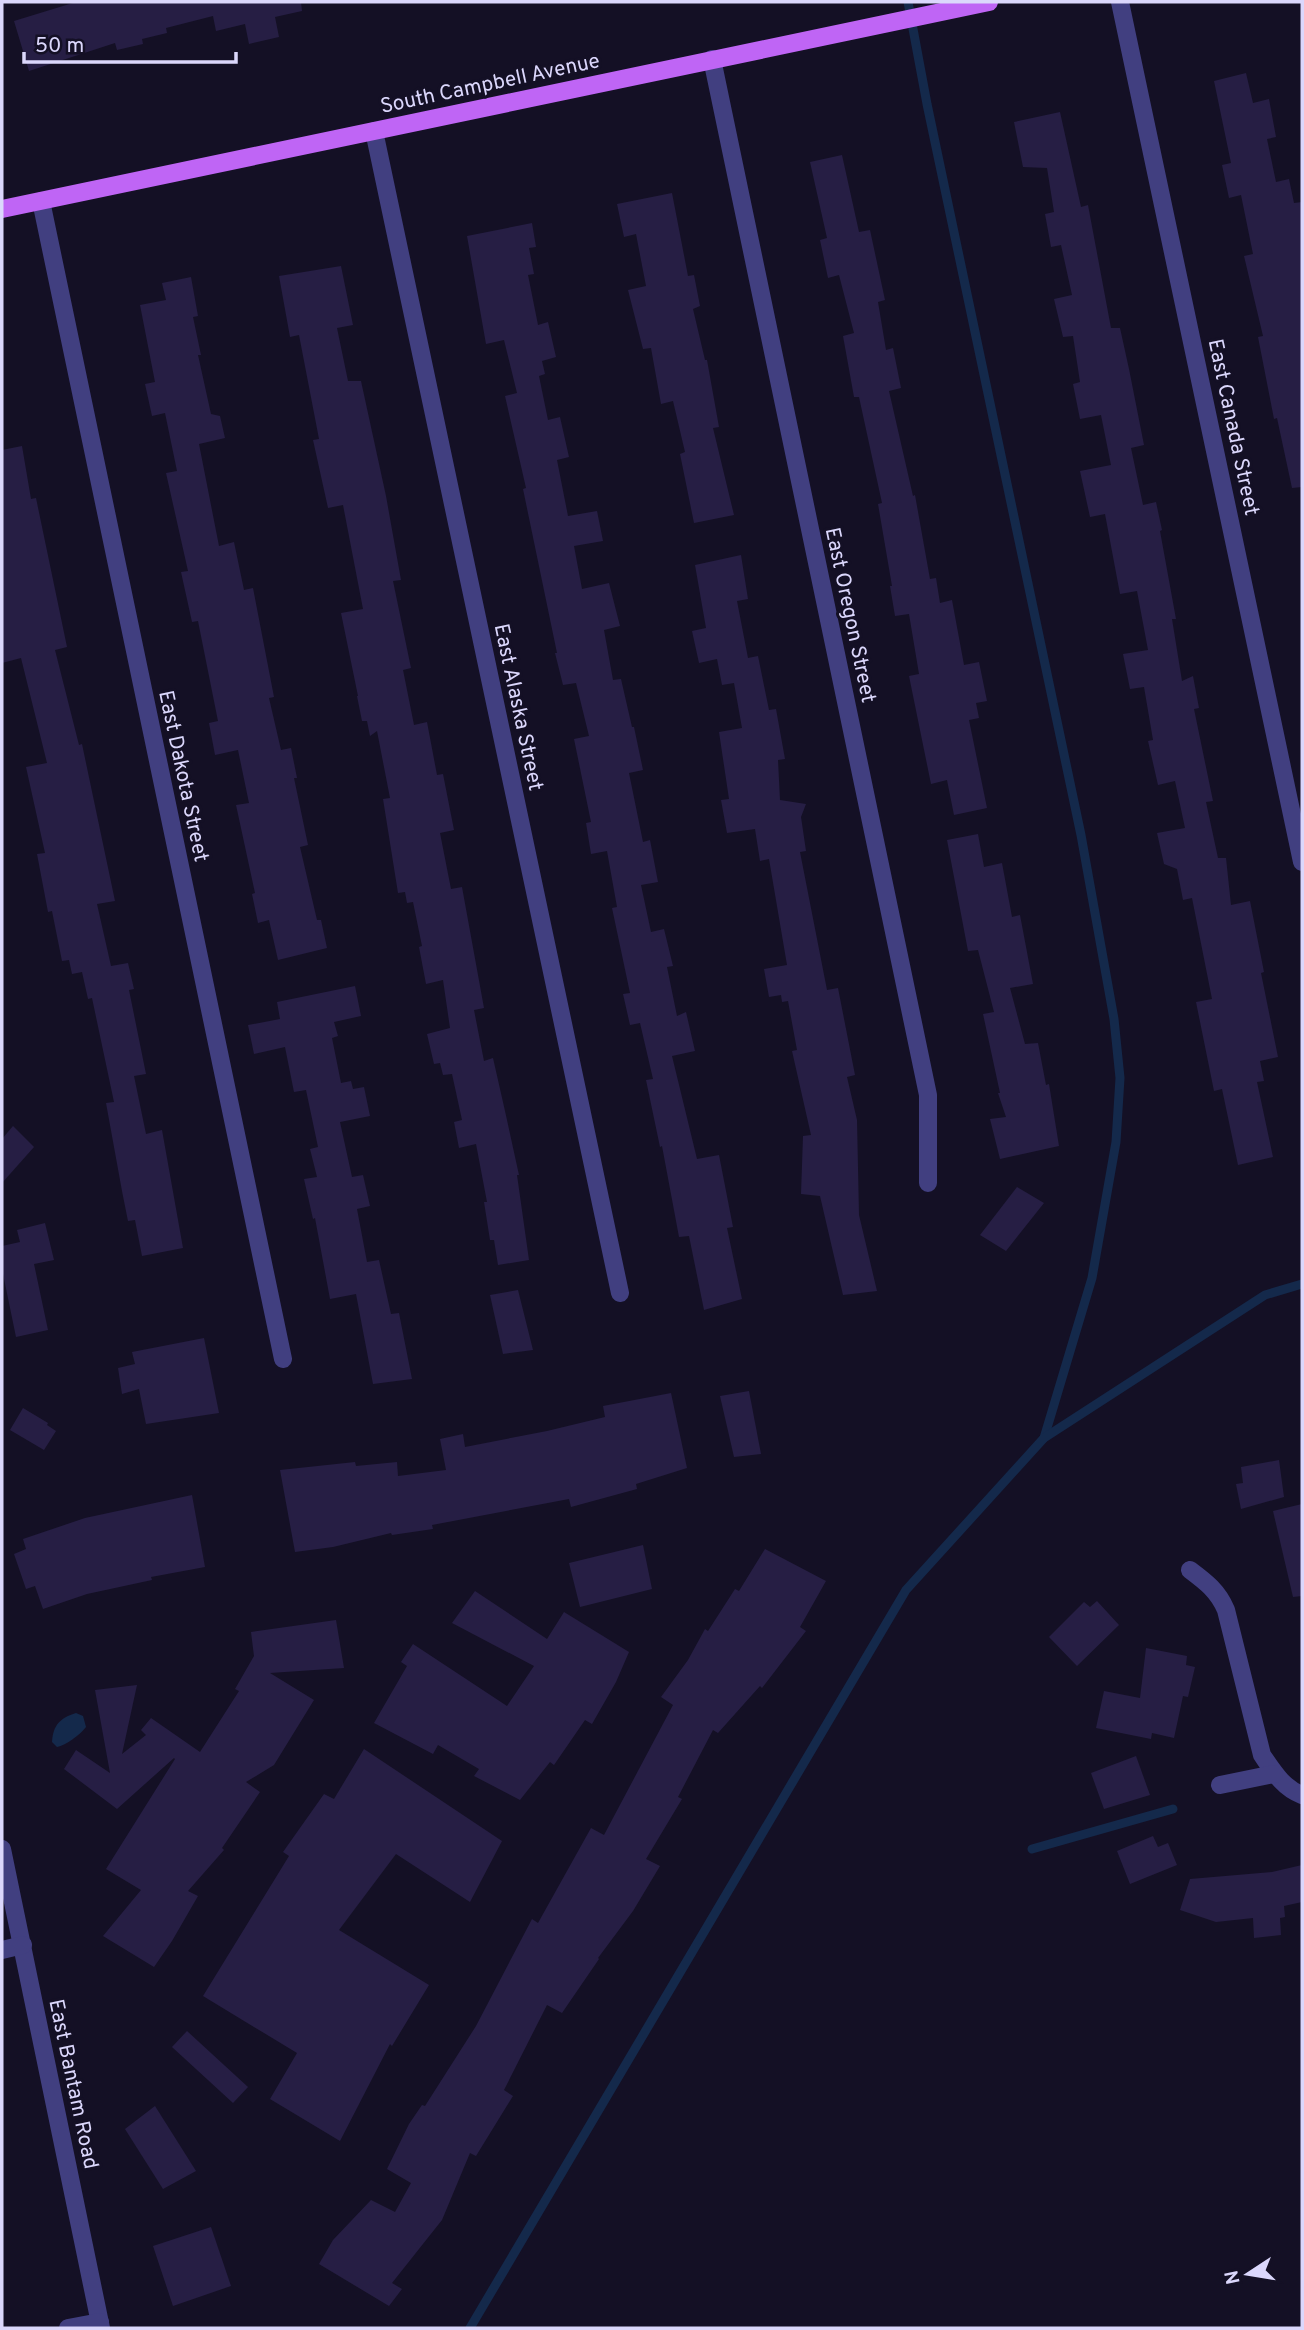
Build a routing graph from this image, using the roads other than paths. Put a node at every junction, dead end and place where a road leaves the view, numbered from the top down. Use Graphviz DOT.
graph roads {
  1 [pos="989,2"];
  2 [pos="1121,2"];
  3 [pos="712,59"];
  4 [pos="374,131"];
  5 [pos="41,201"];
  6 [pos="2,209"];
  7 [pos="1302,862"];
  8 [pos="928,1183"];
  9 [pos="620,1293"];
  10 [pos="283,1359"];
  11 [pos="1190,1570"];
  12 [pos="1275,1774"];
  13 [pos="1220,1786"];
  14 [pos="1302,1795"];
  15 [pos="2,1849"];
  16 [pos="23,1945"];
  17 [pos="2,1950"];
  18 [pos="101,2325"];
  19 [pos="68,2328"];
  1 -- 3 [label="main road, South Campbell Avenue"];
  2 -- 7 [label="street, East Canada Street"];
  3 -- 4 [label="main road, South Campbell Avenue"];
  3 -- 8 [label="street, East Oregon Street"];
  4 -- 5 [label="main road, South Campbell Avenue"];
  4 -- 9 [label="street, East Alaska Street"];
  5 -- 6 [label="main road, South Campbell Avenue"];
  5 -- 10 [label="street, East Dakota Street"];
  11 -- 12 [label="street"];
  12 -- 13 [label="street"];
  12 -- 14 [label="street"];
  15 -- 16 [label="street, East Bantam Road"];
  16 -- 17 [label="street"];
  16 -- 18 [label="street, East Bantam Road"];
  18 -- 19 [label="street"];
}
